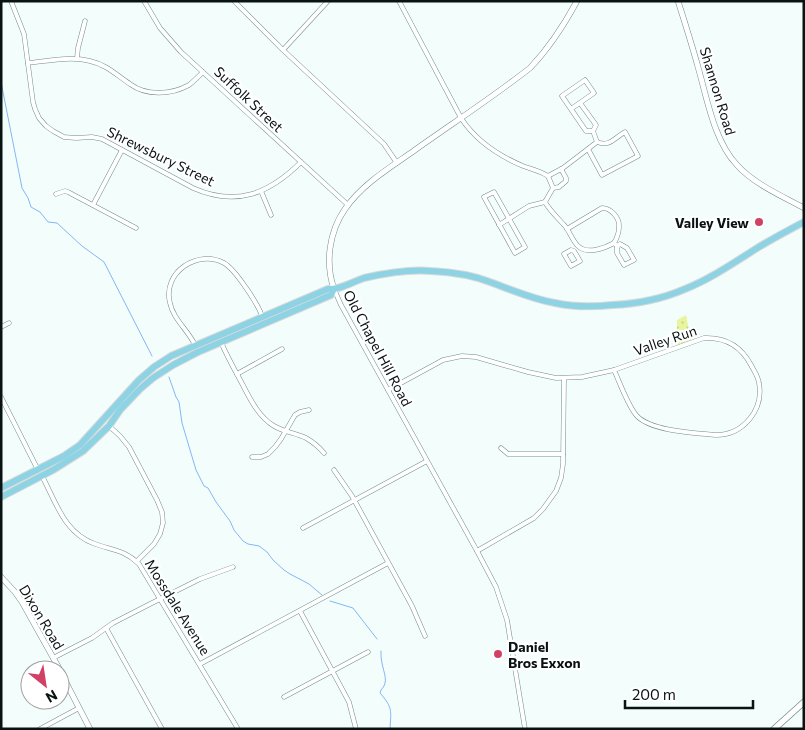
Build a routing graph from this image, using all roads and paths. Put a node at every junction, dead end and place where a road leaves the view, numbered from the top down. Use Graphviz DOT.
graph roads {
  1 [pos="11,1"];
  2 [pos="144,1"];
  3 [pos="234,1"];
  4 [pos="328,1"];
  5 [pos="399,1"];
  6 [pos="577,1"];
  7 [pos="678,1"];
  8 [pos="85,21"];
  9 [pos="283,50"];
  10 [pos="77,58"];
  11 [pos="28,63"];
  12 [pos="203,72"];
  13 [pos="580,103"];
  14 [pos="571,109"];
  15 [pos="246,112"];
  16 [pos="241,117"];
  17 [pos="461,118"];
  18 [pos="593,131"];
  19 [pos="597,142"];
  20 [pos="122,150"];
  21 [pos="588,150"];
  22 [pos="301,162"];
  23 [pos="397,163"];
  24 [pos="561,169"];
  25 [pos="548,176"];
  26 [pos="553,188"];
  27 [pos="261,191"];
  28 [pos="56,194"];
  29 [pos="545,202"];
  30 [pos="92,205"];
  31 [pos="348,205"];
  32 [pos="804,208"];
  33 [pos="271,215"];
  34 [pos="509,220"];
  35 [pos="804,222"];
  36 [pos="499,225"];
  37 [pos="136,228"];
  38 [pos="566,229"];
  39 [pos="616,244"];
  40 [pos="578,247"];
  41 [pos="574,251"];
  42 [pos="334,289"];
  43 [pos="262,316"];
  44 [pos="9,323"];
  45 [pos="1,327"];
  46 [pos="221,342"];
  47 [pos="195,345"];
  48 [pos="282,349"];
  49 [pos="614,370"];
  50 [pos="237,374"];
  51 [pos="564,378"];
  52 [pos="388,390"];
  53 [pos="1,396"];
  54 [pos="309,410"];
  55 [pos="109,426"];
  56 [pos="286,431"];
  57 [pos="501,448"];
  58 [pos="324,453"];
  59 [pos="563,454"];
  60 [pos="252,457"];
  61 [pos="427,461"];
  62 [pos="334,470"];
  63 [pos="40,473"];
  64 [pos="1,488"];
  65 [pos="1,497"];
  66 [pos="354,501"];
  67 [pos="303,528"];
  68 [pos="477,550"];
  69 [pos="137,562"];
  70 [pos="388,562"];
  71 [pos="233,567"];
  72 [pos="1,577"];
  73 [pos="161,599"];
  74 [pos="300,611"];
  75 [pos="106,628"];
  76 [pos="425,636"];
  77 [pos="368,652"];
  78 [pos="53,658"];
  79 [pos="200,664"];
  80 [pos="332,671"];
  81 [pos="70,690"];
  82 [pos="284,697"];
  83 [pos="804,702"];
  84 [pos="79,708"];
  85 [pos="40,729"];
  86 [pos="90,729"];
  87 [pos="162,729"];
  88 [pos="238,729"];
  89 [pos="356,729"];
  90 [pos="526,729"];
  91 [pos="774,729"];
  1 -- 11 [label="street, Shrewsbury Street"];
  2 -- 12 [label="street, Suffolk Street"];
  3 -- 9 [label="street"];
  4 -- 9 [label="street"];
  5 -- 17 [label="street"];
  6 -- 17 [label="street, Old Chapel Hill Road"];
  7 -- 32 [label="street, Shannon Road"];
  8 -- 10 [label="street"];
  9 -- 23 [label="street"];
  10 -- 11 [label="street"];
  10 -- 12 [label="street"];
  11 -- 20 [label="street, Shrewsbury Street"];
  12 -- 15 [label="street, Suffolk Street"];
  13 -- 14 [label="street"];
  13 -- 14 [label="street"];
  13 -- 18 [label="street"];
  14 -- 18 [label="street"];
  15 -- 16 [label="street"];
  15 -- 22 [label="street, Suffolk Street"];
  17 -- 23 [label="street, Old Chapel Hill Road"];
  17 -- 25 [label="street"];
  18 -- 19 [label="street"];
  19 -- 21 [label="street"];
  19 -- 21 [label="street"];
  20 -- 27 [label="street, Shrewsbury Street"];
  20 -- 30 [label="street"];
  21 -- 24 [label="street"];
  22 -- 27 [label="street, Shrewsbury Street"];
  22 -- 31 [label="street, Suffolk Street"];
  23 -- 31 [label="street, Old Chapel Hill Road"];
  24 -- 25 [label="street"];
  24 -- 26 [label="street"];
  25 -- 26 [label="street"];
  26 -- 29 [label="street"];
  27 -- 33 [label="street"];
  28 -- 30 [label="street"];
  29 -- 34 [label="street"];
  29 -- 38 [label="street"];
  30 -- 37 [label="street"];
  31 -- 42 [label="street, Old Chapel Hill Road"];
  34 -- 36 [label="street"];
  34 -- 36 [label="street"];
  34 -- 36 [label="street"];
  35 -- 42 [label="main road"];
  38 -- 39 [label="street"];
  38 -- 40 [label="street"];
  39 -- 39 [label="street"];
  39 -- 40 [label="street"];
  40 -- 41 [label="street"];
  41 -- 41 [label="street"];
  42 -- 43 [label="main road"];
  42 -- 46 [label="main road"];
  42 -- 52 [label="street, Old Chapel Hill Road"];
  43 -- 47 [label="main road"];
  43 -- 47 [label="street"];
  44 -- 45 [label="street"];
  46 -- 50 [label="street"];
  46 -- 55 [label="main road"];
  47 -- 63 [label="main road"];
  48 -- 50 [label="street"];
  49 -- 49 [label="street, Valley Run"];
  49 -- 51 [label="street, Valley Run"];
  50 -- 56 [label="street"];
  51 -- 52 [label="street, Valley Run"];
  51 -- 59 [label="street"];
  52 -- 61 [label="street, Old Chapel Hill Road"];
  53 -- 63 [label="street, Mossdale Avenue"];
  54 -- 56 [label="street"];
  55 -- 63 [label="main road"];
  55 -- 69 [label="street"];
  56 -- 58 [label="street"];
  56 -- 60 [label="street"];
  57 -- 59 [label="street"];
  59 -- 68 [label="street"];
  61 -- 66 [label="street"];
  61 -- 68 [label="street, Old Chapel Hill Road"];
  62 -- 66 [label="street"];
  63 -- 64 [label="main road"];
  63 -- 65 [label="main road"];
  63 -- 69 [label="street, Mossdale Avenue"];
  66 -- 67 [label="street"];
  66 -- 70 [label="street"];
  68 -- 90 [label="street, Old Chapel Hill Road"];
  69 -- 73 [label="street, Mossdale Avenue"];
  70 -- 74 [label="street"];
  70 -- 76 [label="street"];
  71 -- 73 [label="street"];
  72 -- 78 [label="street, Dixon Road"];
  73 -- 75 [label="street"];
  73 -- 79 [label="street, Mossdale Avenue"];
  74 -- 79 [label="street"];
  74 -- 80 [label="street"];
  75 -- 78 [label="street"];
  75 -- 87 [label="street"];
  77 -- 80 [label="street"];
  79 -- 88 [label="street, Mossdale Avenue"];
  80 -- 82 [label="street"];
  80 -- 89 [label="street"];
  81 -- 84 [label="street, Dixon Road"];
  83 -- 91 [label="main road"];
  84 -- 85 [label="street"];
  84 -- 86 [label="street, Dixon Road"];
}
